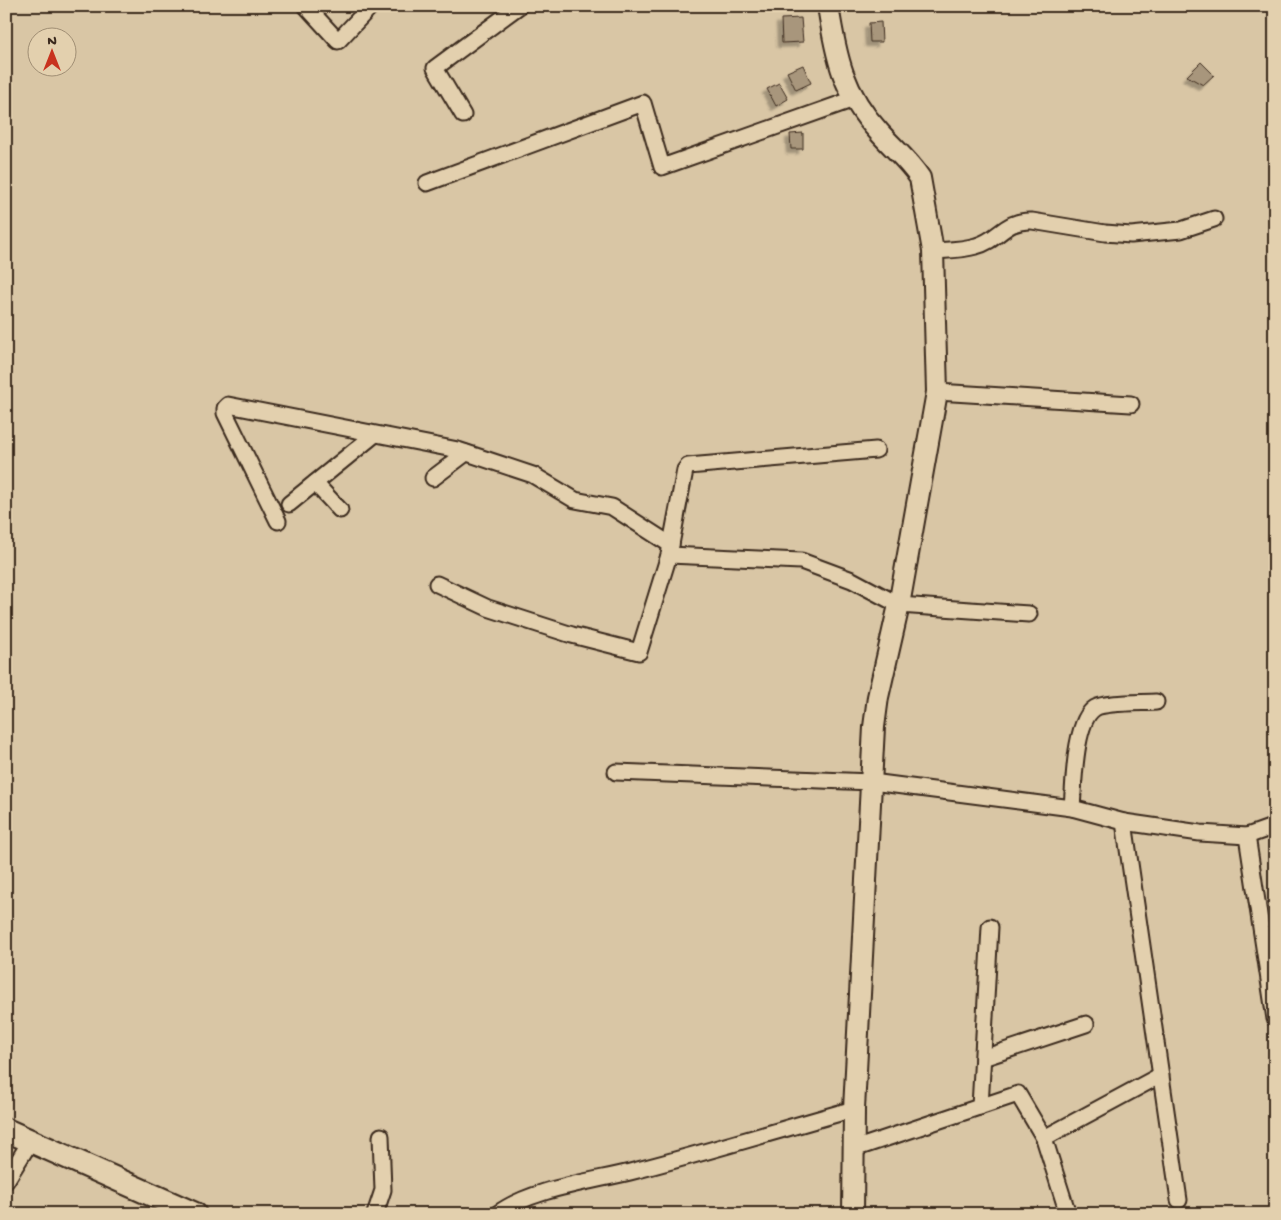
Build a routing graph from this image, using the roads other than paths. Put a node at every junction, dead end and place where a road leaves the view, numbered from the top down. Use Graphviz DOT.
graph roads {
  1 [pos="306,6"];
  2 [pos="371,6"];
  3 [pos="519,6"];
  4 [pos="828,6"];
  5 [pos="854,99"];
  6 [pos="463,115"];
  7 [pos="427,184"];
  8 [pos="1214,219"];
  9 [pos="933,251"];
  10 [pos="936,392"];
  11 [pos="1131,404"];
  12 [pos="374,435"];
  13 [pos="876,450"];
  14 [pos="466,453"];
  15 [pos="433,478"];
  16 [pos="315,483"];
  17 [pos="289,504"];
  18 [pos="340,510"];
  19 [pos="278,521"];
  20 [pos="670,550"];
  21 [pos="437,584"];
  22 [pos="899,605"];
  23 [pos="1029,614"];
  24 [pos="1156,702"];
  25 [pos="616,772"];
  26 [pos="872,782"];
  27 [pos="1072,808"];
  28 [pos="1124,822"];
  29 [pos="1275,826"];
  30 [pos="1247,836"];
  31 [pos="990,927"];
  32 [pos="1275,1019"];
  33 [pos="1086,1024"];
  34 [pos="983,1058"];
  35 [pos="1161,1075"];
  36 [pos="980,1107"];
  37 [pos="854,1109"];
  38 [pos="6,1130"];
  39 [pos="381,1136"];
  40 [pos="1044,1138"];
  41 [pos="30,1142"];
  42 [pos="854,1149"];
  43 [pos="6,1181"];
  44 [pos="1179,1200"];
  45 [pos="194,1214"];
  46 [pos="375,1214"];
  47 [pos="497,1214"];
  48 [pos="853,1214"];
  49 [pos="1068,1214"];
  1 -- 2 [label="street"];
  3 -- 6 [label="street"];
  4 -- 5 [label="street"];
  5 -- 7 [label="street"];
  5 -- 9 [label="street"];
  8 -- 9 [label="street"];
  9 -- 10 [label="street"];
  10 -- 11 [label="street"];
  10 -- 22 [label="street"];
  12 -- 14 [label="street"];
  12 -- 16 [label="street"];
  12 -- 19 [label="street"];
  13 -- 20 [label="street"];
  14 -- 15 [label="street"];
  14 -- 20 [label="street"];
  16 -- 17 [label="street"];
  16 -- 18 [label="street"];
  20 -- 21 [label="street"];
  20 -- 22 [label="street"];
  22 -- 23 [label="street"];
  22 -- 26 [label="street"];
  24 -- 27 [label="street"];
  25 -- 26 [label="street"];
  26 -- 27 [label="street"];
  26 -- 37 [label="street"];
  27 -- 28 [label="street"];
  28 -- 30 [label="street"];
  28 -- 35 [label="street"];
  29 -- 30 [label="street"];
  30 -- 32 [label="street"];
  31 -- 34 [label="street"];
  33 -- 34 [label="street"];
  34 -- 36 [label="street"];
  35 -- 40 [label="street"];
  35 -- 44 [label="street"];
  36 -- 40 [label="street"];
  36 -- 42 [label="street"];
  37 -- 42 [label="street"];
  37 -- 47 [label="street"];
  38 -- 41 [label="main road"];
  39 -- 46 [label="street"];
  40 -- 49 [label="street"];
  41 -- 43 [label="street"];
  41 -- 45 [label="main road"];
  42 -- 48 [label="street"];
}
